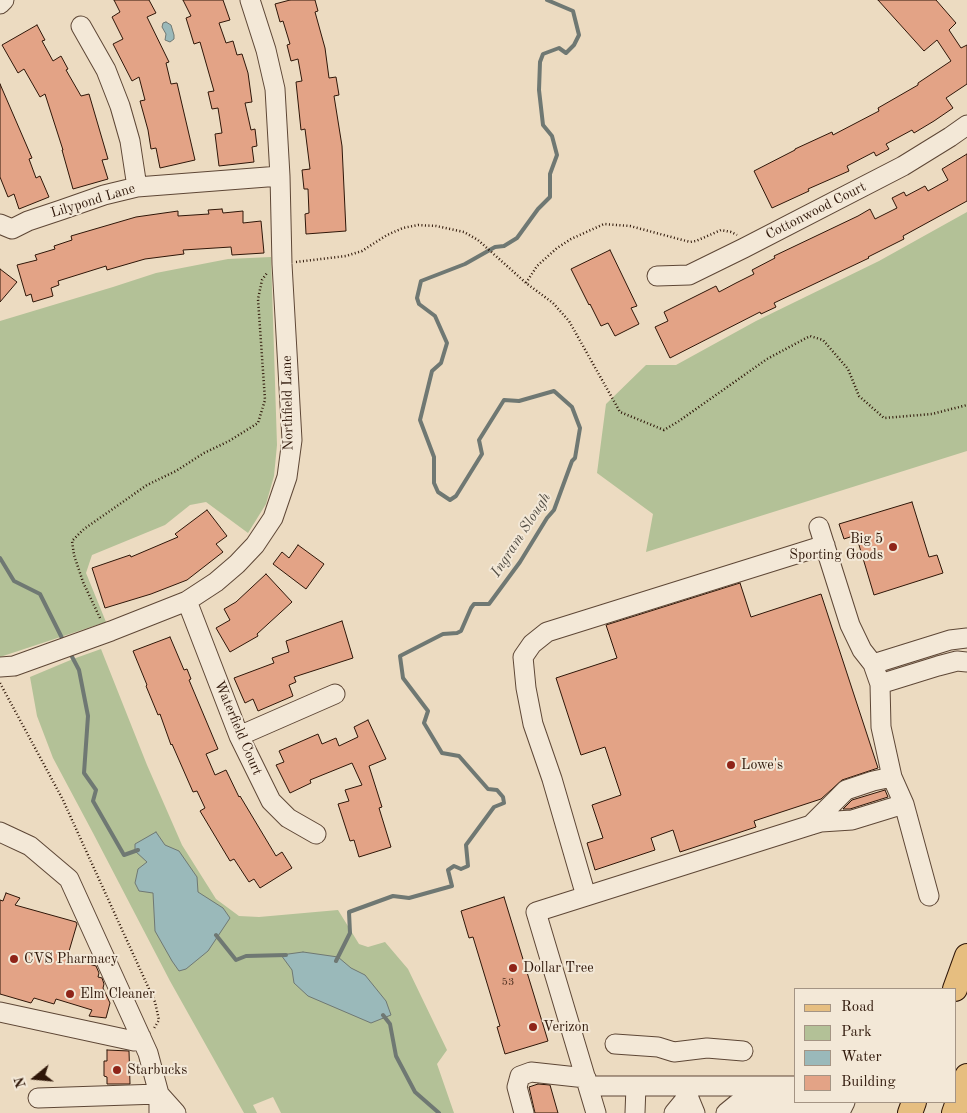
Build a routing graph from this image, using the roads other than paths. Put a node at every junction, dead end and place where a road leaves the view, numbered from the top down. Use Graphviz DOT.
graph roads {
  1 [pos="4,0"];
  2 [pos="250,0"];
  3 [pos="0,4"];
  4 [pos="81,26"];
  5 [pos="967,125"];
  6 [pos="280,176"];
  7 [pos="137,187"];
  8 [pos="0,224"];
  9 [pos="657,276"];
  10 [pos="187,601"];
  11 [pos="967,638"];
  12 [pos="967,662"];
  13 [pos="873,664"];
  14 [pos="7,667"];
  15 [pos="880,684"];
  16 [pos="335,694"];
  17 [pos="239,736"];
  18 [pos="892,777"];
  19 [pos="904,804"];
  20 [pos="811,825"];
  21 [pos="0,832"];
  22 [pos="316,834"];
  23 [pos="586,896"];
  24 [pos="929,896"];
  25 [pos="967,956"];
  26 [pos="955,988"];
  27 [pos="0,1012"];
  28 [pos="141,1037"];
  29 [pos="615,1044"];
  30 [pos="743,1051"];
  31 [pos="967,1076"];
  32 [pos="588,1082"];
  33 [pos="636,1086"];
  34 [pos="794,1086"];
  35 [pos="762,1094"];
  36 [pos="38,1098"];
  37 [pos="149,1101"];
  38 [pos="844,1103"];
  39 [pos="64,1105"];
  40 [pos="822,1106"];
  41 [pos="782,1108"];
  42 [pos="159,1113"];
  43 [pos="176,1113"];
  44 [pos="524,1113"];
  45 [pos="596,1113"];
  46 [pos="635,1113"];
  47 [pos="674,1113"];
  48 [pos="695,1113"];
  49 [pos="726,1113"];
  50 [pos="954,1113"];
  1 -- 3 [label="street"];
  2 -- 6 [label="street, Northfield Lane"];
  4 -- 7 [label="street"];
  5 -- 9 [label="street, Cottonwood Court"];
  6 -- 7 [label="street, Lilypond Lane"];
  6 -- 10 [label="street, Northfield Lane"];
  7 -- 8 [label="street, Lilypond Lane"];
  10 -- 14 [label="street, Northfield Lane"];
  10 -- 17 [label="street, Waterfield Court"];
  11 -- 13 [label="street"];
  12 -- 15 [label="street"];
  13 -- 15 [label="street"];
  13 -- 23 [label="street"];
  15 -- 18 [label="street"];
  16 -- 17 [label="street"];
  17 -- 22 [label="street, Waterfield Court"];
  18 -- 19 [label="street"];
  18 -- 20 [label="street"];
  19 -- 20 [label="street"];
  19 -- 24 [label="street"];
  20 -- 23 [label="street"];
  21 -- 28 [label="street"];
  23 -- 32 [label="street"];
  25 -- 26 [label="main road"];
  27 -- 28 [label="street"];
  28 -- 37 [label="street"];
  29 -- 30 [label="street"];
  31 -- 50 [label="main road"];
  32 -- 33 [label="street"];
  32 -- 44 [label="street"];
  32 -- 45 [label="street"];
  33 -- 35 [label="street"];
  33 -- 46 [label="street"];
  34 -- 35 [label="street"];
  35 -- 41 [label="street"];
  35 -- 49 [label="street"];
  36 -- 39 [label="street"];
  37 -- 39 [label="street"];
  37 -- 42 [label="street"];
  37 -- 43 [label="street"];
  38 -- 40 [label="street"];
  40 -- 41 [label="street"];
  47 -- 48 [label="street"];
}
